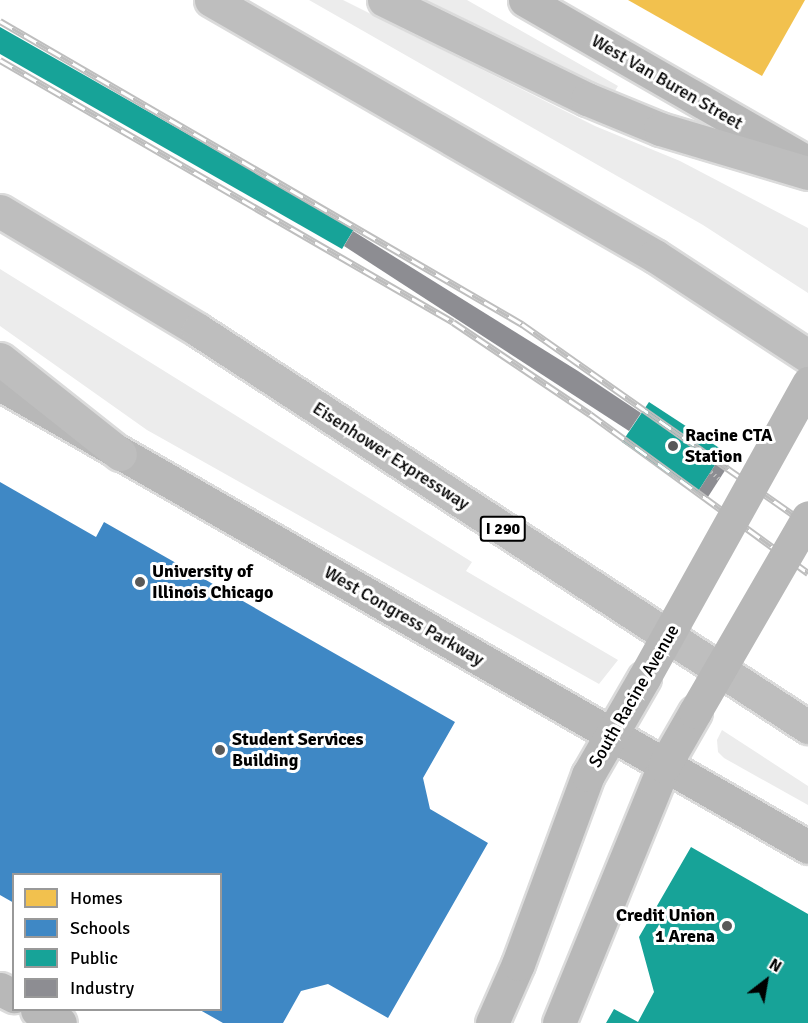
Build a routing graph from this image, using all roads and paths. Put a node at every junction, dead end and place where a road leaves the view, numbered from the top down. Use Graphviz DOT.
graph roads {
  1 [pos="211,0"];
  2 [pos="384,0"];
  3 [pos="525,0"];
  4 [pos="808,163"];
  5 [pos="808,173"];
  6 [pos="0,212"];
  7 [pos="808,356"];
  8 [pos="0,359"];
  9 [pos="808,383"];
  10 [pos="0,384"];
  11 [pos="120,454"];
  12 [pos="808,517"];
  13 [pos="808,727"];
  14 [pos="611,734"];
  15 [pos="664,766"];
  16 [pos="808,847"];
  17 [pos="39,1011"];
  18 [pos="60,1023"];
  19 [pos="492,1023"];
  20 [pos="558,1023"];
  1 -- 7 [label="highway"];
  2 -- 5 [label="highway"];
  3 -- 4 [label="street, West Van Buren Street"];
  6 -- 13 [label="highway, Eisenhower Expressway / I 290"];
  8 -- 11 [label="highway"];
  9 -- 14 [label="street, South Racine Avenue, bridge"];
  10 -- 11 [label="street, West Congress Parkway"];
  11 -- 14 [label="street, West Congress Parkway"];
  12 -- 15 [label="street, bridge"];
  14 -- 15 [label="street, West Congress Parkway"];
  14 -- 19 [label="street, South Racine Avenue"];
  15 -- 16 [label="street, West Congress Parkway"];
  15 -- 20 [label="street"];
  17 -- 18 [label="street"];
}
